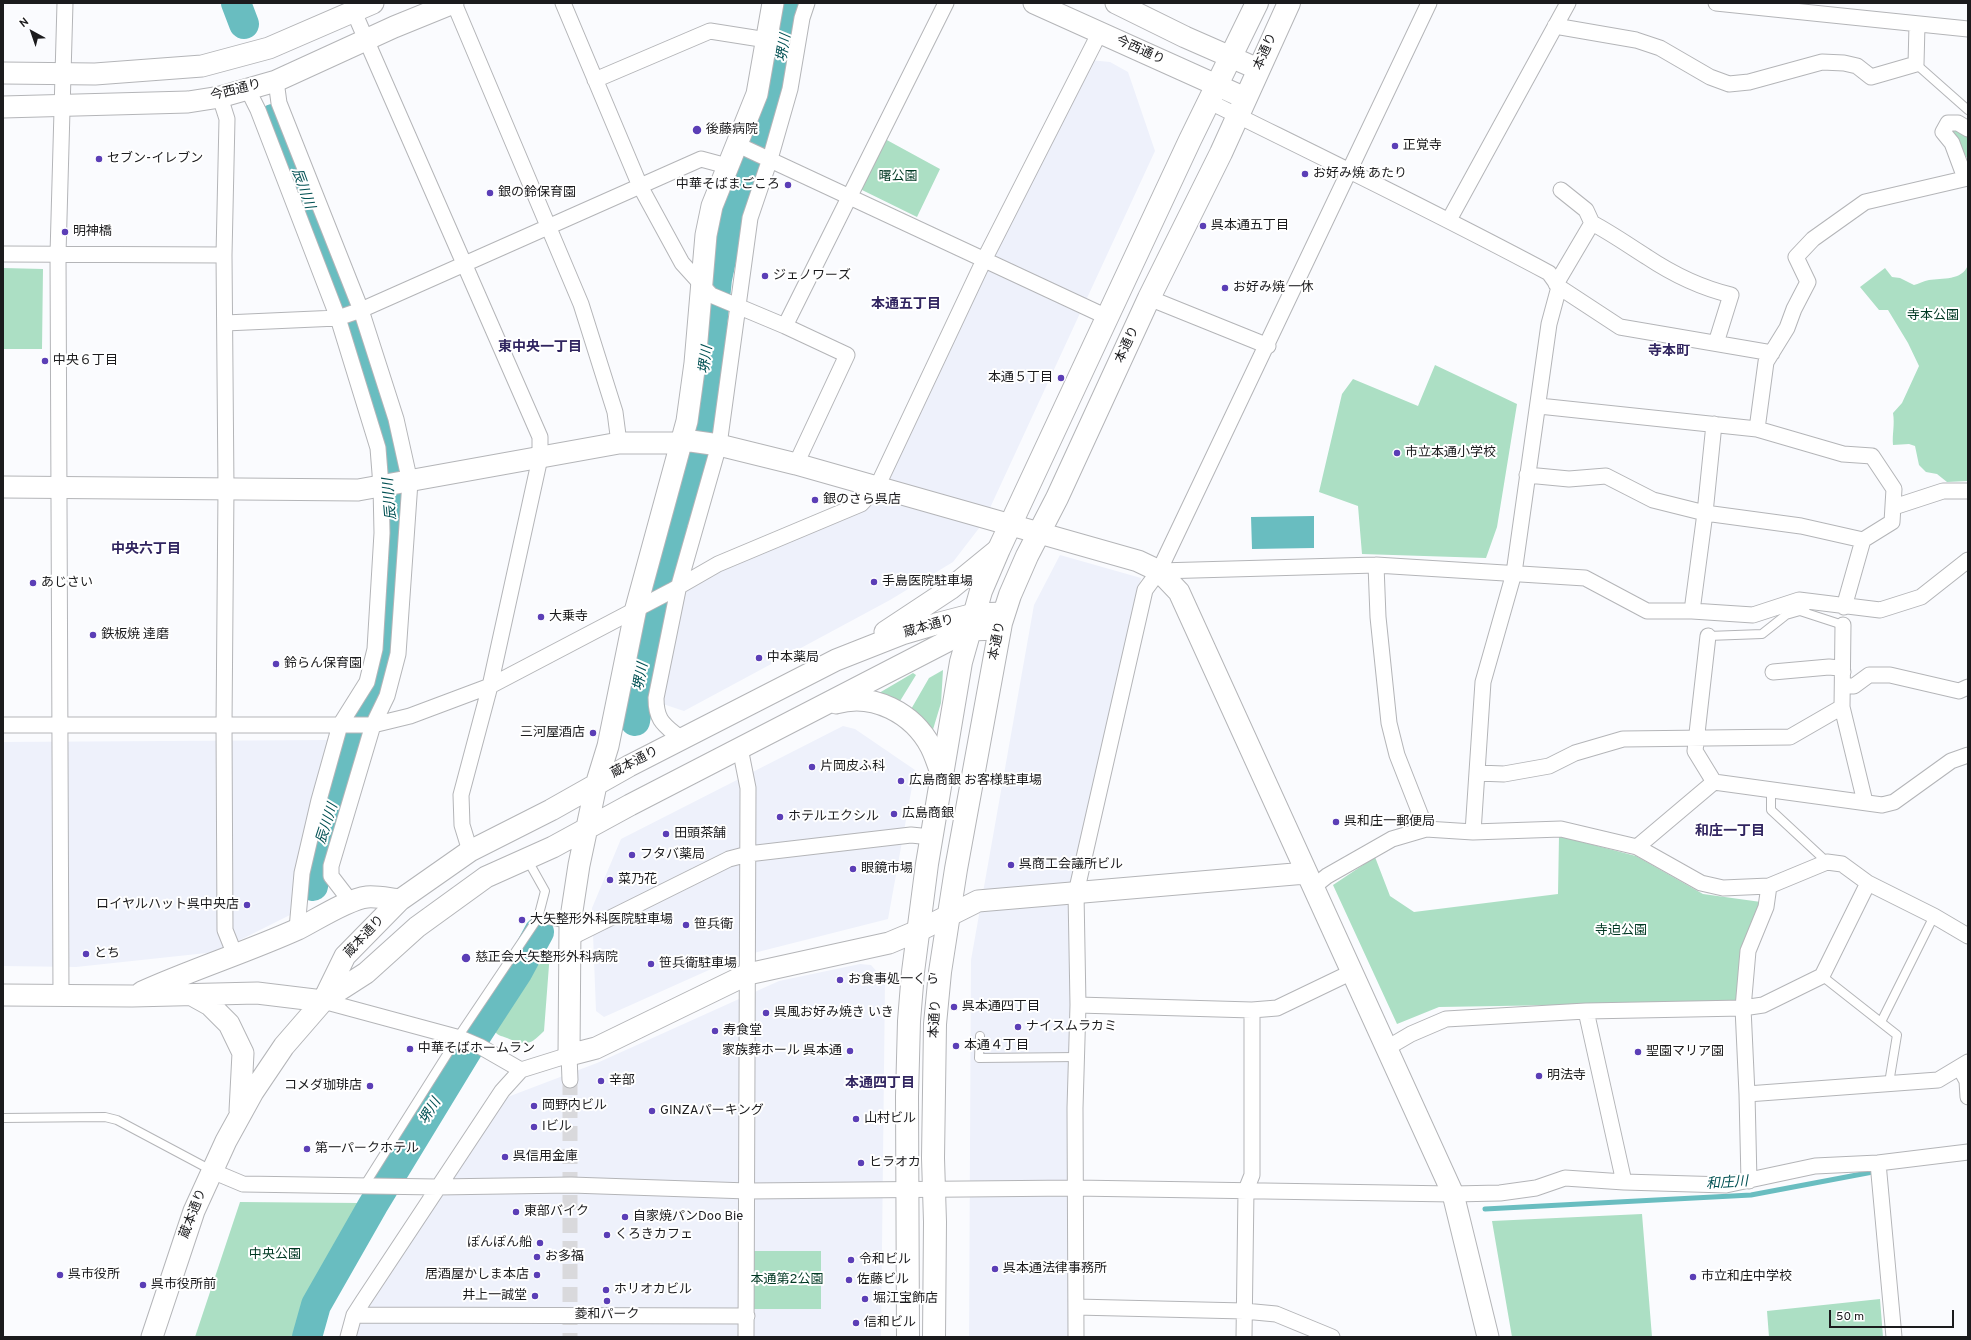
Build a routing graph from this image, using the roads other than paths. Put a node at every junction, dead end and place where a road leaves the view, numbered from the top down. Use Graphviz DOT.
graph roads {
  1 [pos="65,3"];
  2 [pos="453,3"];
  3 [pos="563,3"];
  4 [pos="774,3"];
  5 [pos="807,3"];
  6 [pos="946,3"];
  7 [pos="1034,3"];
  8 [pos="1116,3"];
  9 [pos="1257,3"];
  10 [pos="1289,3"];
  11 [pos="1429,3"];
  12 [pos="1568,3"];
  13 [pos="1716,3"];
  14 [pos="359,6"];
  15 [pos="1764,6"];
  16 [pos="1917,25"];
  17 [pos="1555,26"];
  18 [pos="1968,29"];
  19 [pos="1100,32"];
  20 [pos="367,40"];
  21 [pos="768,40"];
  22 [pos="1231,57"];
  23 [pos="1916,64"];
  24 [pos="1258,69"];
  25 [pos="3,73"];
  26 [pos="64,73"];
  27 [pos="595,80"];
  28 [pos="276,81"];
  29 [pos="248,90"];
  30 [pos="1214,94"];
  31 [pos="220,97"];
  32 [pos="62,105"];
  33 [pos="3,107"];
  34 [pos="1241,107"];
  35 [pos="1968,110"];
  36 [pos="1968,129"];
  37 [pos="741,146"];
  38 [pos="765,157"];
  39 [pos="727,166"];
  40 [pos="1350,173"];
  41 [pos="1966,178"];
  42 [pos="640,186"];
  43 [pos="1561,190"];
  44 [pos="849,196"];
  45 [pos="1449,220"];
  46 [pos="1592,224"];
  47 [pos="548,228"];
  48 [pos="3,254"];
  49 [pos="58,254"];
  50 [pos="224,255"];
  51 [pos="984,260"];
  52 [pos="464,265"];
  53 [pos="1557,285"];
  54 [pos="706,291"];
  55 [pos="1149,298"];
  56 [pos="734,306"];
  57 [pos="361,310"];
  58 [pos="1107,317"];
  59 [pos="338,318"];
  60 [pos="225,323"];
  61 [pos="785,326"];
  62 [pos="1716,343"];
  63 [pos="1268,346"];
  64 [pos="1772,353"];
  65 [pos="1539,406"];
  66 [pos="1714,424"];
  67 [pos="1757,429"];
  68 [pos="686,442"];
  69 [pos="620,443"];
  70 [pos="716,444"];
  71 [pos="540,458"];
  72 [pos="796,464"];
  73 [pos="1527,475"];
  74 [pos="410,482"];
  75 [pos="381,486"];
  76 [pos="876,487"];
  77 [pos="3,488"];
  78 [pos="58,488"];
  79 [pos="226,489"];
  80 [pos="1968,491"];
  81 [pos="1894,507"];
  82 [pos="1705,513"];
  83 [pos="1011,526"];
  84 [pos="1038,534"];
  85 [pos="1863,540"];
  86 [pos="999,549"];
  87 [pos="1968,560"];
  88 [pos="1376,565"];
  89 [pos="1159,571"];
  90 [pos="1514,573"];
  91 [pos="675,588"];
  92 [pos="1813,602"];
  93 [pos="640,606"];
  94 [pos="1844,607"];
  95 [pos="1692,611"];
  96 [pos="1800,611"];
  97 [pos="1002,621"];
  98 [pos="971,622"];
  99 [pos="1843,626"];
  100 [pos="1708,636"];
  101 [pos="836,660"];
  102 [pos="1773,672"];
  103 [pos="1843,679"];
  104 [pos="490,686"];
  105 [pos="1968,687"];
  106 [pos="1842,707"];
  107 [pos="814,710"];
  108 [pos="3,725"];
  109 [pos="59,725"];
  110 [pos="224,725"];
  111 [pos="340,725"];
  112 [pos="373,725"];
  113 [pos="1697,738"];
  114 [pos="682,739"];
  115 [pos="740,748"];
  116 [pos="1968,755"];
  117 [pos="941,773"];
  118 [pos="1477,773"];
  119 [pos="1714,782"];
  120 [pos="596,785"];
  121 [pos="1771,789"];
  122 [pos="1865,802"];
  123 [pos="587,828"];
  124 [pos="1426,829"];
  125 [pos="1473,832"];
  126 [pos="931,837"];
  127 [pos="1637,847"];
  128 [pos="470,851"];
  129 [pos="748,854"];
  130 [pos="527,859"];
  131 [pos="1827,862"];
  132 [pos="1309,880"];
  133 [pos="1868,883"];
  134 [pos="1769,886"];
  135 [pos="1076,893"];
  136 [pos="400,900"];
  137 [pos="351,902"];
  138 [pos="948,915"];
  139 [pos="1934,916"];
  140 [pos="538,918"];
  141 [pos="297,929"];
  142 [pos="920,930"];
  143 [pos="570,931"];
  144 [pos="1968,936"];
  145 [pos="235,955"];
  146 [pos="1352,972"];
  147 [pos="748,974"];
  148 [pos="1822,976"];
  149 [pos="3,995"];
  150 [pos="60,995"];
  151 [pos="192,995"];
  152 [pos="132,996"];
  153 [pos="323,1001"];
  154 [pos="1078,1005"];
  155 [pos="1743,1008"];
  156 [pos="1252,1010"];
  157 [pos="1586,1011"];
  158 [pos="1881,1022"];
  159 [pos="980,1036"];
  160 [pos="459,1038"];
  161 [pos="1386,1048"];
  162 [pos="569,1055"];
  163 [pos="1069,1057"];
  164 [pos="1964,1065"];
  165 [pos="520,1070"];
  166 [pos="570,1080"];
  167 [pos="1889,1083"];
  168 [pos="1747,1094"];
  169 [pos="1968,1098"];
  170 [pos="240,1116"];
  171 [pos="3,1118"];
  172 [pos="1968,1152"];
  173 [pos="1878,1163"];
  174 [pos="212,1171"];
  175 [pos="1749,1181"];
  176 [pos="1624,1182"];
  177 [pos="367,1186"];
  178 [pos="437,1187"];
  179 [pos="932,1188"];
  180 [pos="1075,1188"];
  181 [pos="907,1189"];
  182 [pos="1246,1190"];
  183 [pos="748,1191"];
  184 [pos="1453,1194"];
  185 [pos="1076,1308"];
  186 [pos="1244,1311"];
  187 [pos="354,1315"];
  188 [pos="747,1316"];
  189 [pos="152,1337"];
  190 [pos="348,1337"];
  191 [pos="746,1337"];
  192 [pos="908,1337"];
  193 [pos="934,1337"];
  194 [pos="1076,1337"];
  195 [pos="1244,1337"];
  196 [pos="1332,1337"];
  197 [pos="1488,1337"];
  198 [pos="1894,1337"];
  1 -- 26 [label="street"];
  2 -- 20 [label="street, 今西通り"];
  2 -- 47 [label="street"];
  3 -- 27 [label="street"];
  4 -- 21 [label="street"];
  5 -- 38 [label="street"];
  6 -- 44 [label="street"];
  7 -- 19 [label="street, 今西通り"];
  8 -- 22 [label="street"];
  9 -- 22 [label="highway, 本通り"];
  10 -- 24 [label="highway, 本通り"];
  11 -- 40 [label="street"];
  12 -- 17 [label="street"];
  13 -- 15 [label="street"];
  14 -- 20 [label="street"];
  14 -- 26 [label="street"];
  15 -- 16 [label="street"];
  16 -- 18 [label="street"];
  16 -- 23 [label="street"];
  17 -- 23 [label="street"];
  17 -- 45 [label="street"];
  19 -- 30 [label="street, 今西通り"];
  19 -- 51 [label="street"];
  20 -- 28 [label="street, 今西通り"];
  20 -- 52 [label="street"];
  21 -- 27 [label="street"];
  21 -- 37 [label="street"];
  22 -- 24 [label="street"];
  22 -- 30 [label="highway, 本通り"];
  23 -- 35 [label="lane"];
  24 -- 34 [label="highway, 本通り"];
  25 -- 26 [label="street"];
  26 -- 32 [label="street"];
  27 -- 42 [label="street"];
  28 -- 29 [label="street, 今西通り"];
  28 -- 57 [label="street"];
  29 -- 31 [label="street, 今西通り"];
  29 -- 59 [label="street"];
  30 -- 34 [label="street, 今西通り"];
  30 -- 58 [label="highway, 本通り"];
  31 -- 32 [label="street, 今西通り"];
  31 -- 50 [label="street"];
  32 -- 33 [label="street, 今西通り"];
  32 -- 49 [label="street"];
  34 -- 40 [label="street"];
  34 -- 55 [label="highway, 本通り"];
  36 -- 41 [label="street"];
  37 -- 38 [label="street"];
  37 -- 39 [label="street"];
  38 -- 44 [label="street"];
  38 -- 56 [label="street"];
  39 -- 42 [label="street"];
  39 -- 54 [label="street"];
  40 -- 45 [label="street"];
  40 -- 63 [label="street"];
  41 -- 64 [label="street"];
  42 -- 47 [label="street"];
  42 -- 54 [label="street"];
  43 -- 46 [label="street"];
  44 -- 51 [label="street"];
  44 -- 61 [label="street"];
  45 -- 53 [label="street"];
  46 -- 53 [label="street"];
  46 -- 62 [label="street"];
  47 -- 52 [label="street"];
  47 -- 69 [label="street"];
  48 -- 49 [label="street"];
  49 -- 50 [label="street"];
  49 -- 78 [label="street"];
  50 -- 60 [label="street"];
  51 -- 58 [label="street"];
  51 -- 76 [label="street"];
  52 -- 57 [label="street"];
  52 -- 71 [label="street"];
  53 -- 62 [label="street"];
  53 -- 65 [label="street"];
  54 -- 56 [label="street"];
  54 -- 68 [label="street"];
  55 -- 63 [label="street"];
  55 -- 84 [label="highway, 本通り"];
  56 -- 61 [label="street"];
  56 -- 70 [label="street"];
  57 -- 59 [label="street"];
  57 -- 74 [label="street"];
  58 -- 83 [label="highway, 本通り"];
  59 -- 60 [label="street"];
  59 -- 75 [label="street"];
  60 -- 79 [label="street"];
  61 -- 72 [label="street"];
  62 -- 64 [label="street"];
  63 -- 89 [label="street"];
  64 -- 67 [label="street"];
  65 -- 66 [label="street"];
  65 -- 73 [label="street"];
  66 -- 67 [label="street"];
  66 -- 82 [label="street"];
  67 -- 81 [label="street"];
  68 -- 69 [label="street"];
  68 -- 70 [label="street"];
  68 -- 93 [label="street"];
  69 -- 71 [label="street"];
  70 -- 72 [label="street"];
  70 -- 91 [label="street"];
  71 -- 74 [label="street"];
  71 -- 104 [label="street"];
  72 -- 76 [label="street"];
  73 -- 82 [label="street"];
  73 -- 90 [label="street"];
  74 -- 75 [label="street"];
  74 -- 112 [label="street"];
  75 -- 79 [label="street"];
  75 -- 111 [label="street"];
  76 -- 83 [label="street"];
  76 -- 91 [label="street"];
  77 -- 78 [label="street"];
  78 -- 79 [label="street"];
  78 -- 109 [label="street"];
  79 -- 110 [label="street"];
  80 -- 81 [label="street"];
  81 -- 85 [label="street"];
  82 -- 85 [label="street"];
  82 -- 95 [label="street"];
  83 -- 84 [label="street"];
  83 -- 86 [label="highway, 本通り"];
  84 -- 89 [label="street"];
  84 -- 97 [label="highway, 本通り"];
  85 -- 94 [label="street"];
  86 -- 98 [label="highway, 本通り"];
  86 -- 101 [label="street"];
  87 -- 94 [label="street"];
  88 -- 89 [label="street"];
  88 -- 90 [label="street"];
  88 -- 124 [label="street"];
  89 -- 132 [label="street"];
  89 -- 135 [label="street"];
  90 -- 95 [label="street"];
  90 -- 118 [label="street"];
  91 -- 93 [label="street"];
  91 -- 114 [label="street"];
  92 -- 94 [label="street"];
  92 -- 95 [label="street"];
  92 -- 96 [label="lane"];
  93 -- 104 [label="street"];
  93 -- 120 [label="street"];
  96 -- 99 [label="lane"];
  96 -- 100 [label="lane"];
  97 -- 98 [label="street, 蔵本通り"];
  97 -- 138 [label="highway, 本通り"];
  98 -- 101 [label="street, 蔵本通り"];
  98 -- 107 [label="street, 蔵本通り"];
  98 -- 117 [label="highway, 本通り"];
  99 -- 103 [label="street"];
  100 -- 113 [label="street"];
  101 -- 114 [label="street, 蔵本通り"];
  102 -- 103 [label="street"];
  103 -- 105 [label="street"];
  103 -- 106 [label="street"];
  104 -- 112 [label="street"];
  104 -- 128 [label="street"];
  106 -- 113 [label="street"];
  106 -- 122 [label="street"];
  107 -- 115 [label="street, 蔵本通り"];
  107 -- 117 [label="street"];
  108 -- 109 [label="street"];
  109 -- 110 [label="street"];
  109 -- 150 [label="street"];
  110 -- 111 [label="street"];
  110 -- 145 [label="street"];
  111 -- 112 [label="street"];
  111 -- 141 [label="street"];
  112 -- 137 [label="street"];
  113 -- 118 [label="street"];
  113 -- 119 [label="street"];
  114 -- 120 [label="street, 蔵本通り"];
  115 -- 123 [label="street, 蔵本通り"];
  115 -- 129 [label="street"];
  116 -- 122 [label="street"];
  117 -- 126 [label="highway, 本通り"];
  118 -- 125 [label="street"];
  119 -- 121 [label="street"];
  119 -- 127 [label="street"];
  120 -- 123 [label="street"];
  120 -- 128 [label="street, 蔵本通り"];
  121 -- 122 [label="street"];
  121 -- 131 [label="lane"];
  123 -- 130 [label="street, 蔵本通り"];
  123 -- 143 [label="street"];
  124 -- 125 [label="street"];
  124 -- 132 [label="street"];
  125 -- 127 [label="street"];
  126 -- 129 [label="street"];
  126 -- 142 [label="highway, 本通り"];
  127 -- 134 [label="street"];
  128 -- 136 [label="street, 蔵本通り"];
  129 -- 143 [label="street"];
  129 -- 147 [label="street"];
  130 -- 140 [label="lane"];
  130 -- 153 [label="street, 蔵本通り"];
  131 -- 133 [label="street"];
  131 -- 134 [label="street"];
  132 -- 135 [label="street"];
  132 -- 146 [label="street"];
  133 -- 139 [label="street"];
  133 -- 148 [label="street"];
  134 -- 155 [label="street"];
  135 -- 138 [label="street"];
  135 -- 154 [label="street"];
  136 -- 137 [label="street"];
  136 -- 153 [label="street, 蔵本通り"];
  137 -- 141 [label="street"];
  138 -- 142 [label="street"];
  138 -- 179 [label="highway, 本通り"];
  139 -- 144 [label="street"];
  139 -- 158 [label="lane"];
  140 -- 143 [label="lane"];
  140 -- 160 [label="lane"];
  141 -- 145 [label="street"];
  142 -- 147 [label="street"];
  142 -- 181 [label="highway, 本通り"];
  143 -- 162 [label="street"];
  145 -- 152 [label="street"];
  146 -- 156 [label="street"];
  146 -- 161 [label="street"];
  147 -- 162 [label="street"];
  147 -- 183 [label="street"];
  148 -- 155 [label="street"];
  148 -- 158 [label="lane"];
  149 -- 150 [label="street"];
  150 -- 152 [label="street"];
  151 -- 152 [label="street"];
  151 -- 153 [label="street"];
  151 -- 170 [label="street"];
  153 -- 160 [label="street"];
  153 -- 170 [label="street, 蔵本通り"];
  154 -- 156 [label="street"];
  154 -- 163 [label="street"];
  155 -- 157 [label="street"];
  155 -- 168 [label="street"];
  156 -- 182 [label="street"];
  157 -- 161 [label="street"];
  157 -- 176 [label="street"];
  158 -- 167 [label="lane"];
  159 -- 163 [label="lane"];
  160 -- 165 [label="street"];
  160 -- 177 [label="lane"];
  161 -- 184 [label="street"];
  162 -- 165 [label="street"];
  162 -- 166 [label="street"];
  163 -- 180 [label="street"];
  164 -- 167 [label="street"];
  164 -- 169 [label="street"];
  165 -- 178 [label="street"];
  167 -- 168 [label="street"];
  168 -- 175 [label="street"];
  170 -- 174 [label="street, 蔵本通り"];
  171 -- 174 [label="lane"];
  172 -- 173 [label="street"];
  173 -- 175 [label="street"];
  173 -- 198 [label="street"];
  174 -- 177 [label="street"];
  174 -- 189 [label="street, 蔵本通り"];
  175 -- 176 [label="street"];
  176 -- 184 [label="street"];
  177 -- 178 [label="street"];
  178 -- 183 [label="street"];
  178 -- 187 [label="street"];
  179 -- 180 [label="street"];
  179 -- 181 [label="street"];
  179 -- 193 [label="highway, 本通り"];
  180 -- 182 [label="street"];
  180 -- 185 [label="street"];
  181 -- 183 [label="street"];
  181 -- 192 [label="highway, 本通り"];
  182 -- 184 [label="street"];
  182 -- 186 [label="street"];
  183 -- 188 [label="street"];
  184 -- 197 [label="street"];
  185 -- 186 [label="street"];
  185 -- 194 [label="street"];
  186 -- 195 [label="street"];
  186 -- 196 [label="street"];
  187 -- 188 [label="street"];
  187 -- 190 [label="street"];
  188 -- 191 [label="street"];
}
